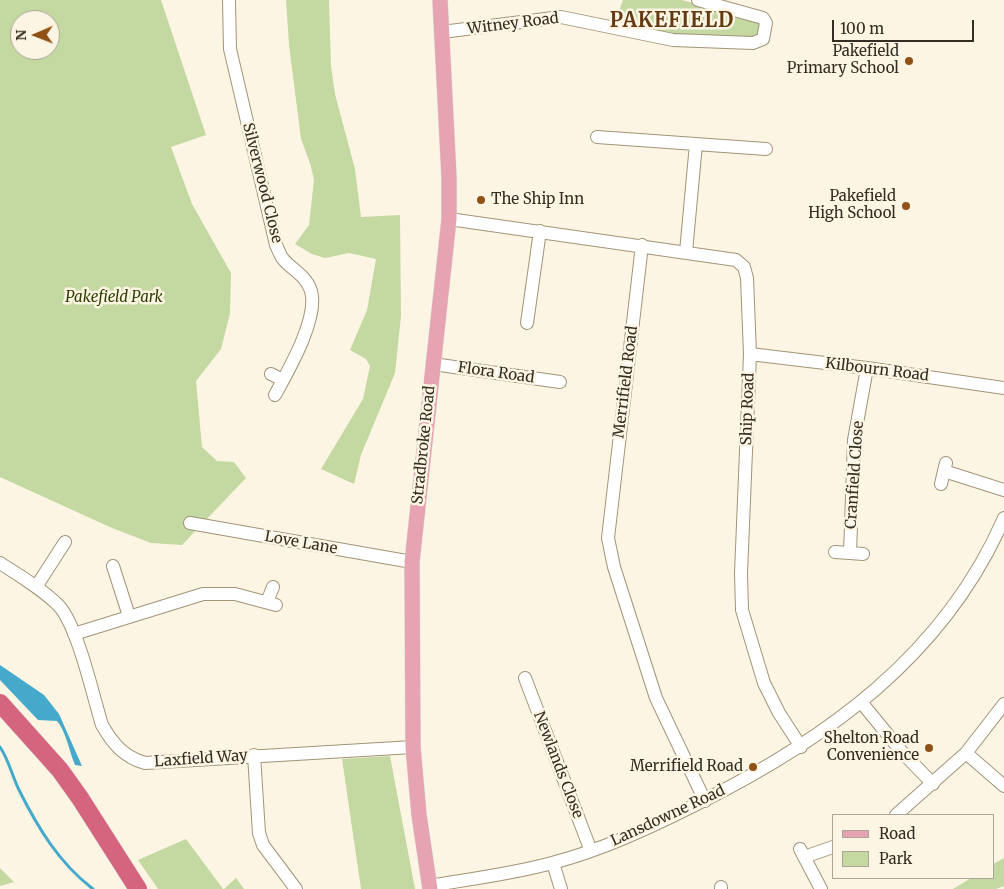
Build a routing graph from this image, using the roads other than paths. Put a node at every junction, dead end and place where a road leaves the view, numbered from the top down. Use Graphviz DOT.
graph roads {
  1 [pos="229,0"];
  2 [pos="440,0"];
  3 [pos="698,0"];
  4 [pos="442,32"];
  5 [pos="597,137"];
  6 [pos="696,144"];
  7 [pos="766,149"];
  8 [pos="449,219"];
  9 [pos="540,231"];
  10 [pos="642,245"];
  11 [pos="686,252"];
  12 [pos="526,323"];
  13 [pos="750,354"];
  14 [pos="433,364"];
  15 [pos="867,368"];
  16 [pos="272,374"];
  17 [pos="283,380"];
  18 [pos="560,382"];
  19 [pos="1004,388"];
  20 [pos="275,395"];
  21 [pos="944,473"];
  22 [pos="1004,490"];
  23 [pos="1004,518"];
  24 [pos="190,523"];
  25 [pos="66,542"];
  26 [pos="835,552"];
  27 [pos="850,553"];
  28 [pos="863,554"];
  29 [pos="412,562"];
  30 [pos="0,563"];
  31 [pos="113,566"];
  32 [pos="36,587"];
  33 [pos="273,587"];
  34 [pos="129,616"];
  35 [pos="74,634"];
  36 [pos="525,678"];
  37 [pos="861,702"];
  38 [pos="0,703"];
  39 [pos="1004,704"];
  40 [pos="36,745"];
  41 [pos="413,747"];
  42 [pos="801,747"];
  43 [pos="966,753"];
  44 [pos="254,755"];
  45 [pos="933,784"];
  46 [pos="1004,786"];
  47 [pos="705,800"];
  48 [pos="899,814"];
  49 [pos="832,847"];
  50 [pos="591,851"];
  51 [pos="553,863"];
  52 [pos="430,887"];
  53 [pos="130,889"];
  54 [pos="138,889"];
  55 [pos="296,889"];
  56 [pos="561,889"];
  57 [pos="821,889"];
  1 -- 17 [label="street, Silverwood Close"];
  2 -- 4 [label="main road, Stradbroke Road"];
  3 -- 4 [label="street, Witney Road"];
  4 -- 8 [label="main road, Stradbroke Road"];
  5 -- 6 [label="street"];
  6 -- 7 [label="street"];
  6 -- 11 [label="street"];
  8 -- 9 [label="street, Ship Road"];
  8 -- 14 [label="main road, Stradbroke Road"];
  9 -- 10 [label="street, Ship Road"];
  9 -- 12 [label="street"];
  10 -- 11 [label="street, Ship Road"];
  10 -- 47 [label="street, Merrifield Road"];
  11 -- 13 [label="street, Ship Road"];
  13 -- 15 [label="street, Kilbourn Road"];
  13 -- 42 [label="street, Ship Road"];
  14 -- 18 [label="street, Flora Road"];
  14 -- 29 [label="main road, Stradbroke Road"];
  15 -- 19 [label="street, Kilbourn Road"];
  15 -- 27 [label="street, Cranfield Close"];
  16 -- 17 [label="street"];
  17 -- 20 [label="street, Silverwood Close"];
  21 -- 22 [label="street"];
  23 -- 37 [label="street, Lansdowne Road"];
  24 -- 29 [label="street, Love Lane"];
  25 -- 32 [label="street"];
  26 -- 27 [label="street"];
  27 -- 28 [label="street"];
  29 -- 41 [label="main road, Stradbroke Road"];
  30 -- 32 [label="street, Laxfield Way"];
  31 -- 34 [label="street"];
  32 -- 35 [label="street, Laxfield Way"];
  33 -- 34 [label="street"];
  34 -- 35 [label="street"];
  35 -- 44 [label="street, Laxfield Way"];
  36 -- 50 [label="street, Newlands Close"];
  37 -- 42 [label="street, Lansdowne Road"];
  37 -- 45 [label="street"];
  38 -- 40 [label="highway"];
  39 -- 43 [label="street"];
  40 -- 53 [label="highway"];
  40 -- 54 [label="highway"];
  41 -- 44 [label="street, Laxfield Way"];
  41 -- 52 [label="main road, Stradbroke Road"];
  42 -- 47 [label="street, Lansdowne Road"];
  43 -- 45 [label="street"];
  43 -- 46 [label="street"];
  44 -- 55 [label="street"];
  45 -- 48 [label="street"];
  47 -- 50 [label="street, Lansdowne Road"];
  49 -- 57 [label="street"];
  50 -- 51 [label="street, Lansdowne Road"];
  51 -- 52 [label="street, Lansdowne Road"];
  51 -- 56 [label="street"];
}
